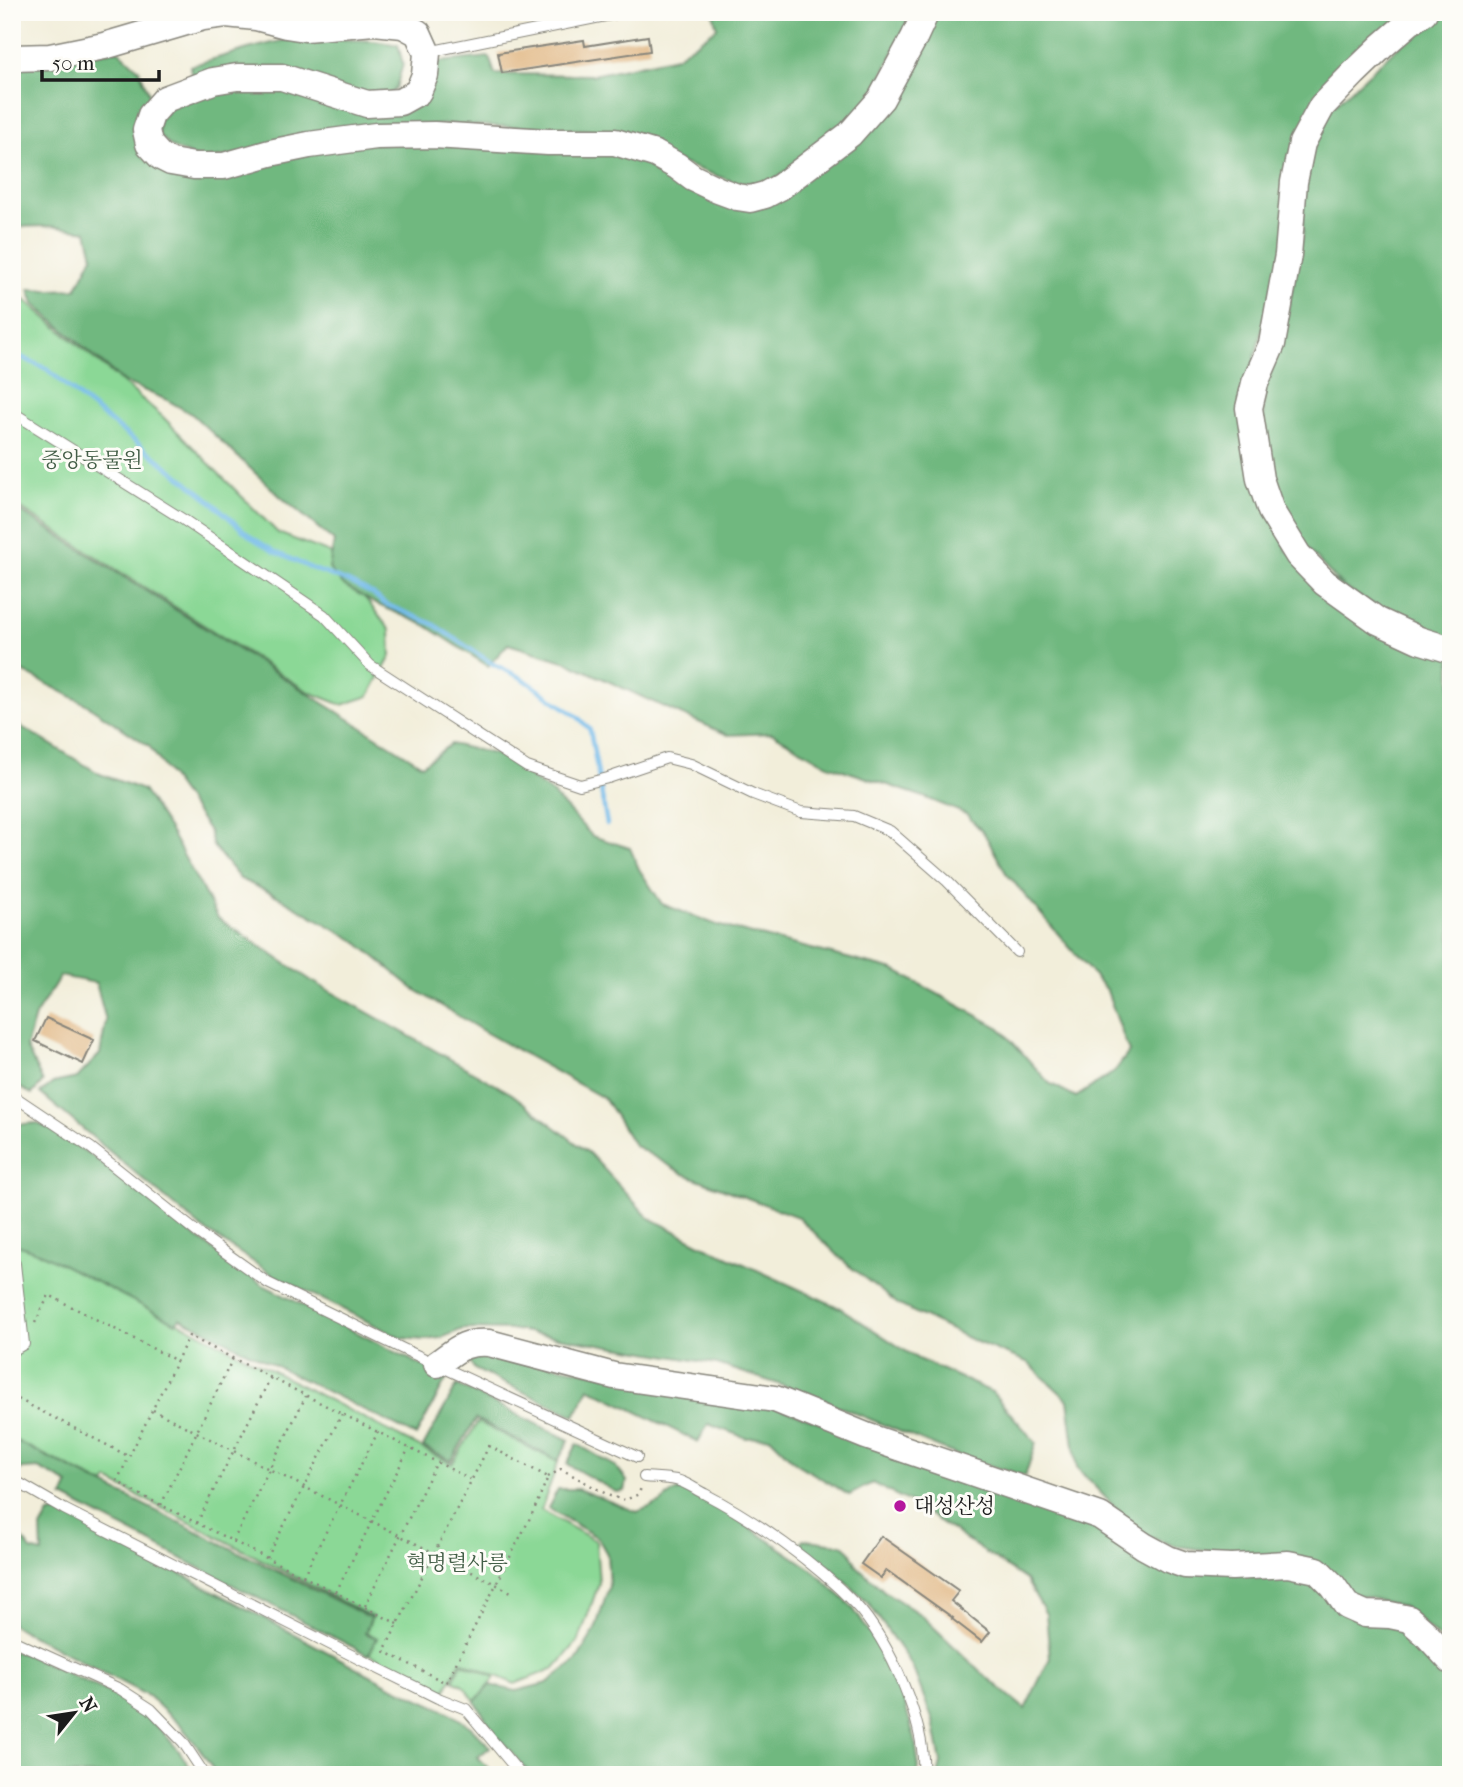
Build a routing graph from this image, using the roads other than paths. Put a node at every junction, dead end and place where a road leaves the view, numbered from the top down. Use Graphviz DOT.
graph roads {
  1 [pos="625,12"];
  2 [pos="926,12"];
  3 [pos="1424,12"];
  4 [pos="427,52"];
  5 [pos="12,58"];
  6 [pos="12,412"];
  7 [pos="1451,650"];
  8 [pos="1017,952"];
  9 [pos="12,1095"];
  10 [pos="12,1263"];
  11 [pos="12,1351"];
  12 [pos="437,1364"];
  13 [pos="637,1457"];
  14 [pos="644,1478"];
  15 [pos="12,1479"];
  16 [pos="12,1640"];
  17 [pos="1451,1661"];
  18 [pos="205,1775"];
  19 [pos="521,1775"];
  20 [pos="923,1775"];
  1 -- 4 [label="lane"];
  2 -- 4 [label="street"];
  3 -- 7 [label="street"];
  4 -- 5 [label="street"];
  6 -- 8 [label="lane"];
  9 -- 12 [label="lane"];
  10 -- 11 [label="lane"];
  12 -- 13 [label="lane"];
  12 -- 17 [label="street"];
  14 -- 20 [label="lane"];
  15 -- 19 [label="lane"];
  16 -- 18 [label="lane"];
}
